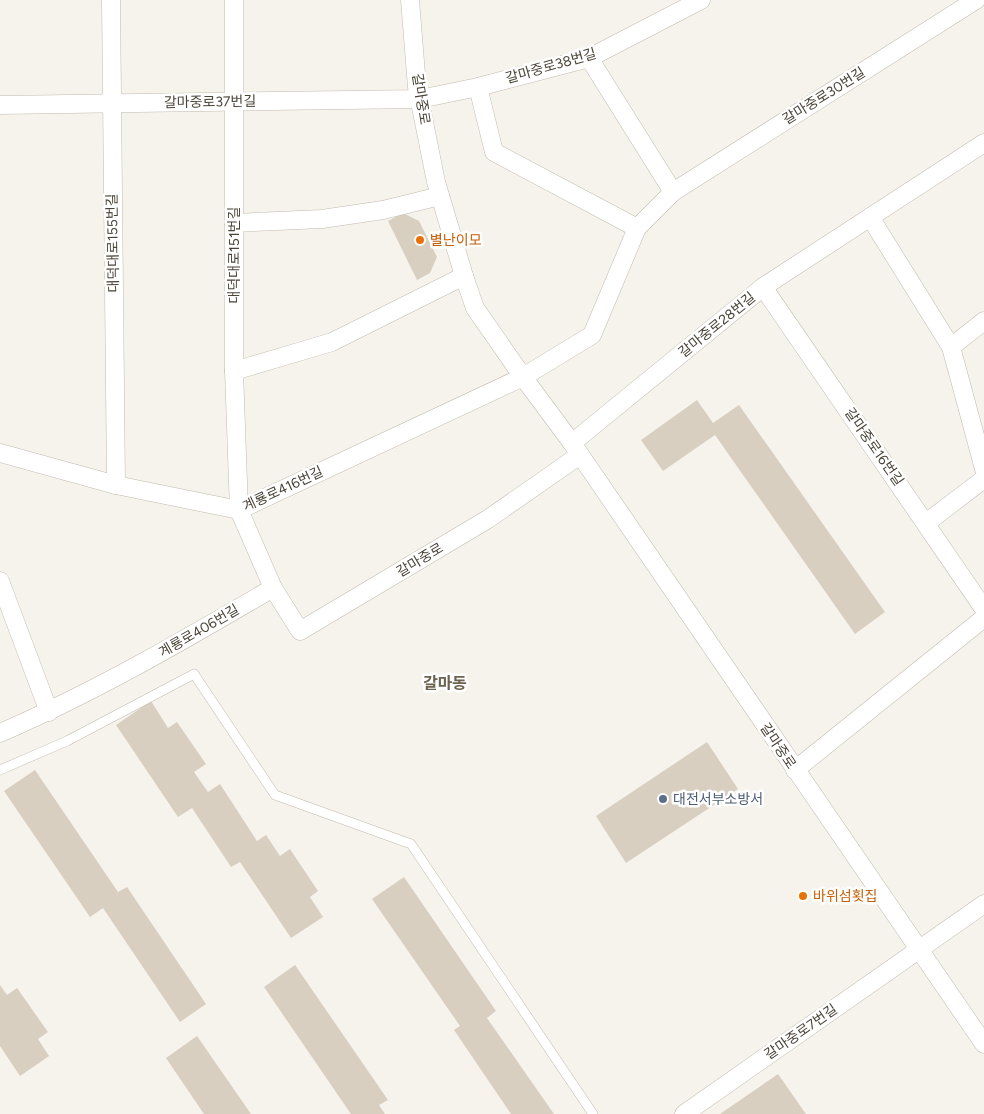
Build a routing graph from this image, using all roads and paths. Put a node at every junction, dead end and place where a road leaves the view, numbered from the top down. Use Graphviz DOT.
graph roads {
  1 [pos="111,0"];
  2 [pos="234,0"];
  3 [pos="410,0"];
  4 [pos="701,0"];
  5 [pos="976,0"];
  6 [pos="589,58"];
  7 [pos="478,87"];
  8 [pos="420,99"];
  9 [pos="234,102"];
  10 [pos="112,103"];
  11 [pos="0,104"];
  12 [pos="984,143"];
  13 [pos="673,192"];
  14 [pos="440,196"];
  15 [pos="870,218"];
  16 [pos="234,223"];
  17 [pos="637,228"];
  18 [pos="464,276"];
  19 [pos="763,287"];
  20 [pos="984,321"];
  21 [pos="952,347"];
  22 [pos="234,371"];
  23 [pos="522,377"];
  24 [pos="576,449"];
  25 [pos="0,453"];
  26 [pos="984,469"];
  27 [pos="984,479"];
  28 [pos="116,485"];
  29 [pos="239,510"];
  30 [pos="926,523"];
  31 [pos="0,583"];
  32 [pos="273,588"];
  33 [pos="984,608"];
  34 [pos="984,618"];
  35 [pos="49,712"];
  36 [pos="0,733"];
  37 [pos="0,770"];
  38 [pos="795,770"];
  39 [pos="984,904"];
  40 [pos="919,950"];
  41 [pos="982,1037"];
  42 [pos="593,1114"];
  43 [pos="684,1114"];
  1 -- 10 [label="street, 대덕대로155번길"];
  2 -- 9 [label="street, 대덕대로151번길"];
  3 -- 8 [label="street, 갈마중로"];
  4 -- 6 [label="street, 갈마중로38번길"];
  5 -- 13 [label="street, 갈마중로30번길"];
  6 -- 7 [label="street, 갈마중로38번길"];
  6 -- 13 [label="street"];
  7 -- 8 [label="street, 갈마중로38번길"];
  7 -- 17 [label="street"];
  8 -- 9 [label="street, 갈마중로37번길"];
  8 -- 14 [label="street, 갈마중로"];
  9 -- 10 [label="street, 갈마중로37번길"];
  9 -- 16 [label="street, 대덕대로151번길"];
  10 -- 11 [label="street, 갈마중로37번길"];
  10 -- 28 [label="street, 대덕대로155번길"];
  12 -- 15 [label="street, 갈마중로28번길"];
  13 -- 17 [label="street, 갈마중로30번길"];
  14 -- 16 [label="street"];
  14 -- 18 [label="street, 갈마중로"];
  15 -- 19 [label="street, 갈마중로28번길"];
  15 -- 21 [label="street"];
  16 -- 22 [label="street, 대덕대로151번길"];
  17 -- 23 [label="street, 갈마중로30번길"];
  18 -- 22 [label="street"];
  18 -- 23 [label="street, 갈마중로"];
  19 -- 24 [label="street, 갈마중로28번길"];
  19 -- 30 [label="street, 갈마중로16번길"];
  20 -- 21 [label="street"];
  21 -- 26 [label="street"];
  22 -- 29 [label="street, 대덕대로151번길"];
  23 -- 24 [label="street, 갈마중로"];
  23 -- 29 [label="street, 계룡로416번길"];
  24 -- 32 [label="street, 갈마중로"];
  24 -- 38 [label="street, 갈마중로"];
  25 -- 28 [label="street, 계룡로416번길"];
  27 -- 30 [label="street"];
  28 -- 29 [label="street, 계룡로416번길"];
  29 -- 32 [label="street"];
  30 -- 33 [label="street, 갈마중로16번길"];
  31 -- 35 [label="street"];
  32 -- 35 [label="street, 계룡로406번길"];
  34 -- 38 [label="street"];
  35 -- 36 [label="street, 계룡로406번길"];
  37 -- 42 [label="lane"];
  38 -- 40 [label="street, 갈마중로"];
  39 -- 40 [label="street, 갈마중로7번길"];
  40 -- 41 [label="street, 갈마중로"];
  40 -- 43 [label="street, 갈마중로7번길"];
}
